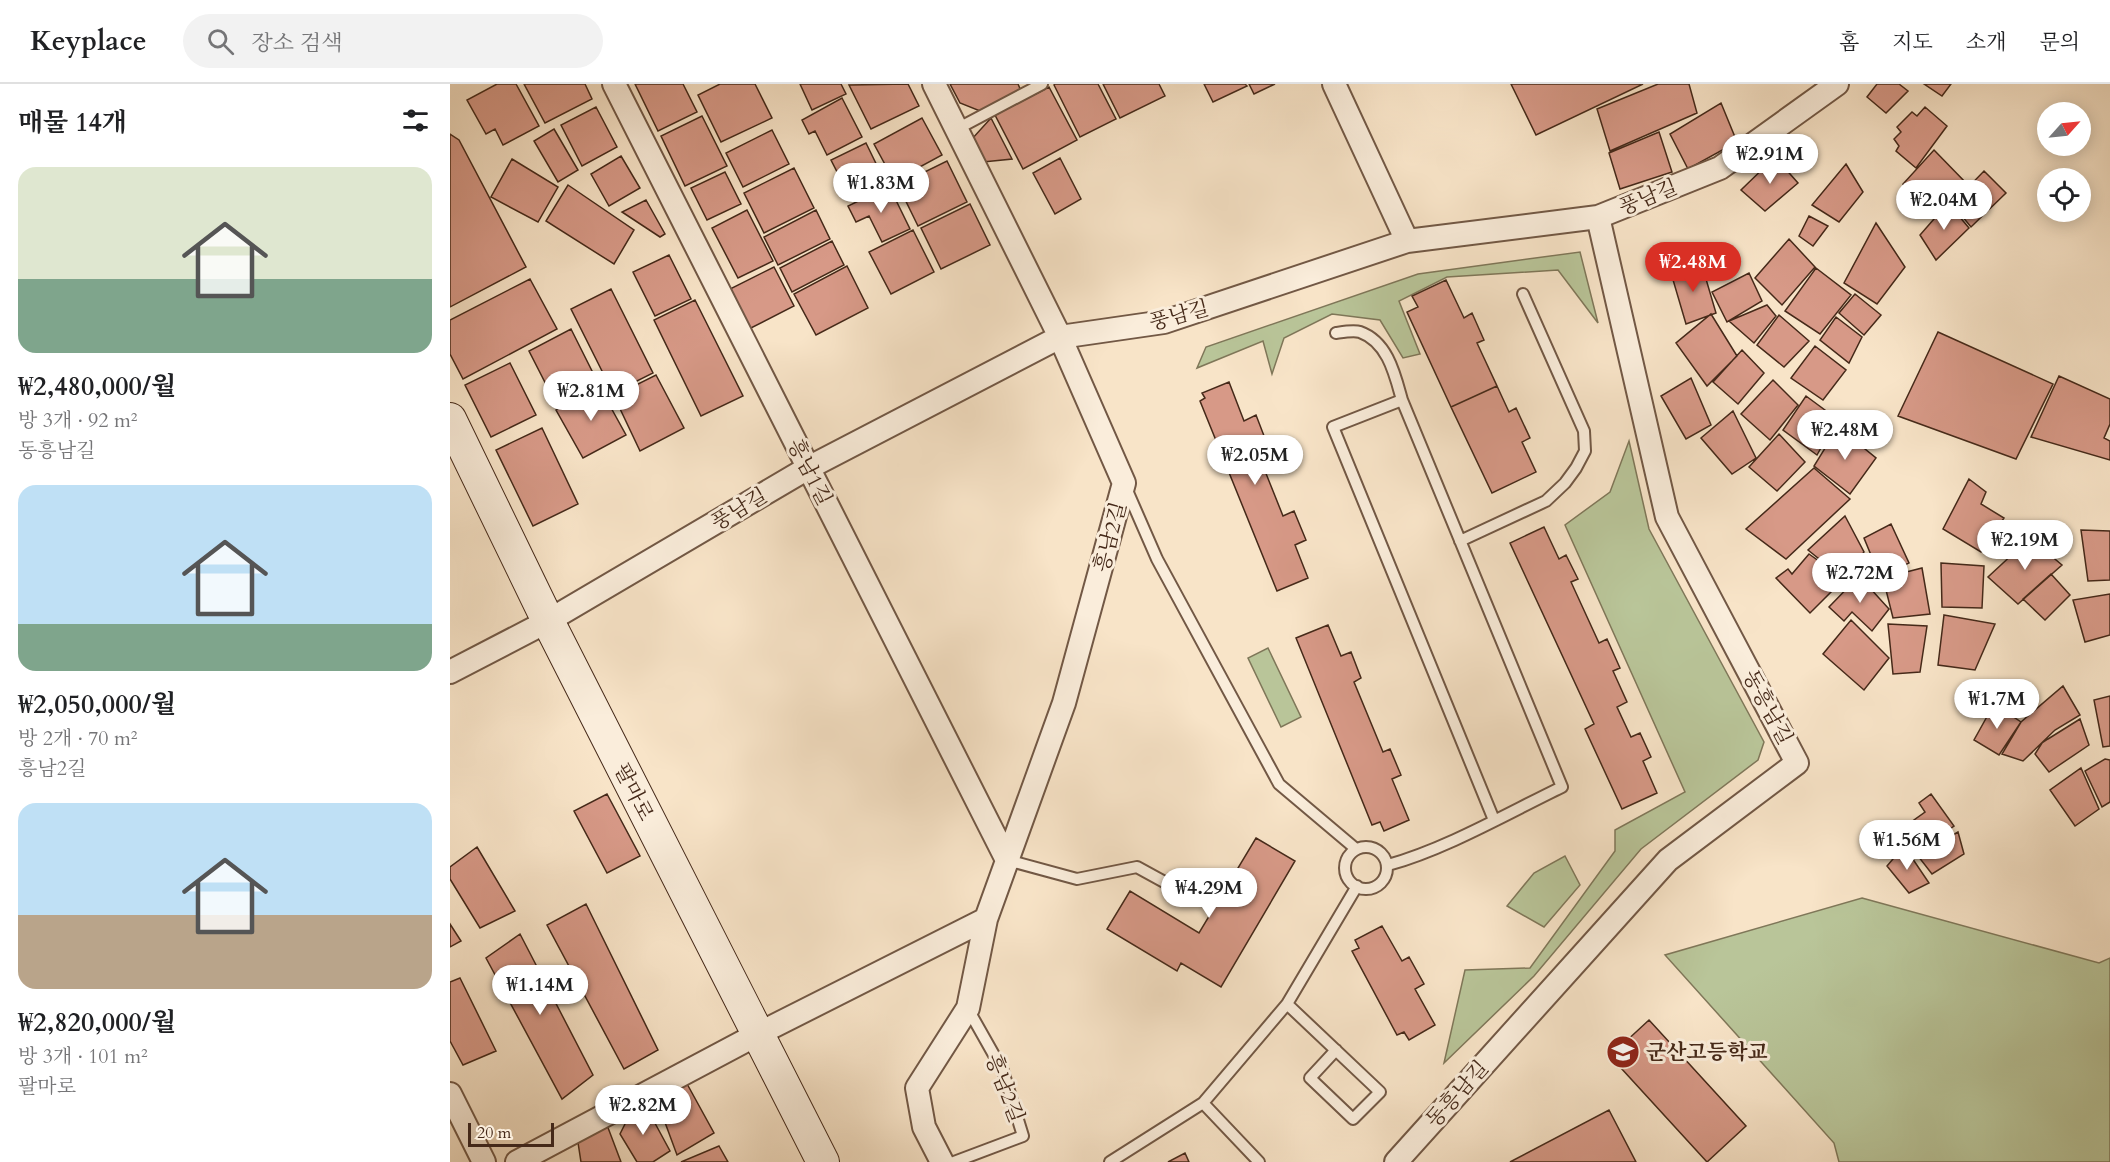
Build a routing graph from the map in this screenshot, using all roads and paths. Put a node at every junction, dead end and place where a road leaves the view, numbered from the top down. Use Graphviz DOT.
graph roads {
  1 [pos="614,84"];
  2 [pos="934,84"];
  3 [pos="1042,84"];
  4 [pos="1334,84"];
  5 [pos="1837,84"];
  6 [pos="956,130"];
  7 [pos="1598,217"];
  8 [pos="1407,241"];
  9 [pos="1522,294"];
  10 [pos="1336,333"];
  11 [pos="1060,337"];
  12 [pos="1402,400"];
  13 [pos="450,419"];
  14 [pos="808,468"];
  15 [pos="1124,483"];
  16 [pos="1460,541"];
  17 [pos="548,621"];
  18 [pos="450,672"];
  19 [pos="1494,820"];
  20 [pos="1356,849"];
  21 [pos="1007,860"];
  22 [pos="1388,865"];
  23 [pos="1168,884"];
  24 [pos="1357,886"];
  25 [pos="986,919"];
  26 [pos="1287,1004"];
  27 [pos="968,1008"];
  28 [pos="758,1034"];
  29 [pos="1336,1050"];
  30 [pos="450,1094"];
  31 [pos="1203,1103"];
  32 [pos="484,1162"];
  33 [pos="517,1162"];
  34 [pos="823,1162"];
  35 [pos="942,1162"];
  36 [pos="954,1162"];
  37 [pos="1110,1162"];
  38 [pos="1259,1162"];
  39 [pos="1396,1162"];
  1 -- 14 [label="street, 흥남1길"];
  2 -- 6 [label="street, 흥남2길"];
  3 -- 6 [label="lane"];
  4 -- 8 [label="street"];
  5 -- 7 [label="street, 풍남길"];
  6 -- 11 [label="street, 흥남2길"];
  7 -- 8 [label="street, 풍남길"];
  7 -- 39 [label="street, 동흥남길"];
  8 -- 11 [label="street, 풍남길"];
  9 -- 16 [label="lane"];
  10 -- 12 [label="lane"];
  11 -- 14 [label="street, 풍남길"];
  11 -- 15 [label="street, 흥남2길"];
  12 -- 16 [label="lane"];
  12 -- 19 [label="lane"];
  13 -- 17 [label="street, 팔마로"];
  14 -- 17 [label="street, 풍남길"];
  14 -- 21 [label="street, 흥남1길"];
  15 -- 20 [label="lane"];
  15 -- 21 [label="street, 흥남2길"];
  16 -- 19 [label="lane"];
  17 -- 18 [label="street, 풍남길"];
  17 -- 28 [label="street, 팔마로"];
  19 -- 22 [label="lane"];
  20 -- 22 [label="lane"];
  20 -- 24 [label="lane"];
  21 -- 23 [label="lane"];
  21 -- 25 [label="street, 흥남2길"];
  22 -- 24 [label="lane"];
  24 -- 26 [label="lane"];
  25 -- 27 [label="street, 흥남2길"];
  25 -- 28 [label="street"];
  26 -- 29 [label="lane"];
  26 -- 31 [label="lane"];
  27 -- 35 [label="street, 흥남2길"];
  27 -- 36 [label="lane, 흥남2길"];
  28 -- 33 [label="street"];
  28 -- 34 [label="street, 팔마로"];
  29 -- 29 [label="lane"];
  30 -- 32 [label="street"];
  31 -- 37 [label="lane"];
  31 -- 38 [label="lane"];
}
